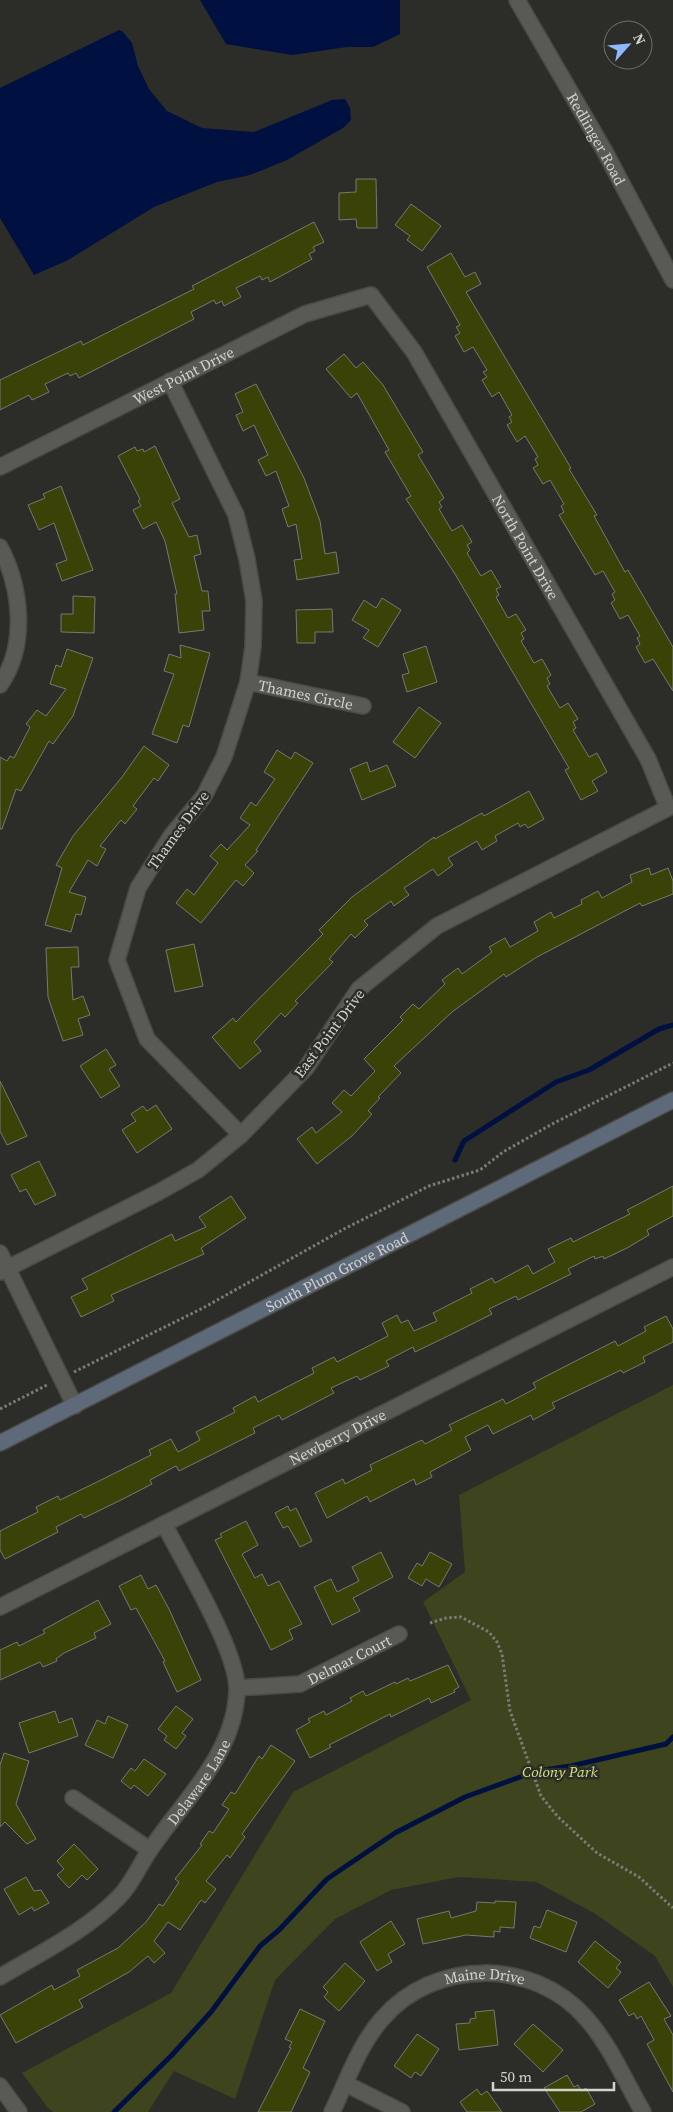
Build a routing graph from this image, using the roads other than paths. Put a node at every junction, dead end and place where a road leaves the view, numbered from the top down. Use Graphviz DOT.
graph roads {
  1 [pos="516,0"];
  2 [pos="673,280"];
  3 [pos="371,295"];
  4 [pos="170,381"];
  5 [pos="0,467"];
  6 [pos="0,547"];
  7 [pos="248,682"];
  8 [pos="0,685"];
  9 [pos="363,706"];
  10 [pos="668,808"];
  11 [pos="673,1100"];
  12 [pos="241,1135"];
  13 [pos="0,1253"];
  14 [pos="673,1267"];
  15 [pos="4,1270"];
  16 [pos="75,1406"];
  17 [pos="0,1443"];
  18 [pos="164,1524"];
  19 [pos="0,1607"];
  20 [pos="399,1634"];
  21 [pos="237,1688"];
  22 [pos="73,1798"];
  23 [pos="150,1850"];
  24 [pos="0,1977"];
  25 [pos="346,2084"];
  26 [pos="0,2086"];
  27 [pos="19,2112"];
  28 [pos="332,2112"];
  29 [pos="402,2112"];
  30 [pos="643,2112"];
  1 -- 2 [label="street, Redlinger Road"];
  3 -- 4 [label="street, West Point Drive"];
  3 -- 10 [label="street, North Point Drive"];
  4 -- 5 [label="street, West Point Drive"];
  4 -- 7 [label="street, Thames Drive"];
  6 -- 8 [label="street"];
  7 -- 9 [label="street, Thames Circle"];
  7 -- 12 [label="street, Thames Drive"];
  10 -- 12 [label="street, East Point Drive"];
  11 -- 16 [label="street, South Plum Grove Road"];
  12 -- 15 [label="street, East Point Drive"];
  13 -- 15 [label="street"];
  14 -- 18 [label="street, Newberry Drive"];
  15 -- 16 [label="street"];
  16 -- 17 [label="street, South Plum Grove Road"];
  18 -- 19 [label="street, Newberry Drive"];
  18 -- 21 [label="street, Delaware Lane"];
  20 -- 21 [label="street, Delmar Court"];
  21 -- 23 [label="street, Delaware Lane"];
  22 -- 23 [label="street"];
  23 -- 24 [label="street, Delaware Lane"];
  25 -- 28 [label="street, Maine Drive"];
  25 -- 29 [label="street"];
  25 -- 30 [label="street, Maine Drive"];
  26 -- 27 [label="street"];
}
